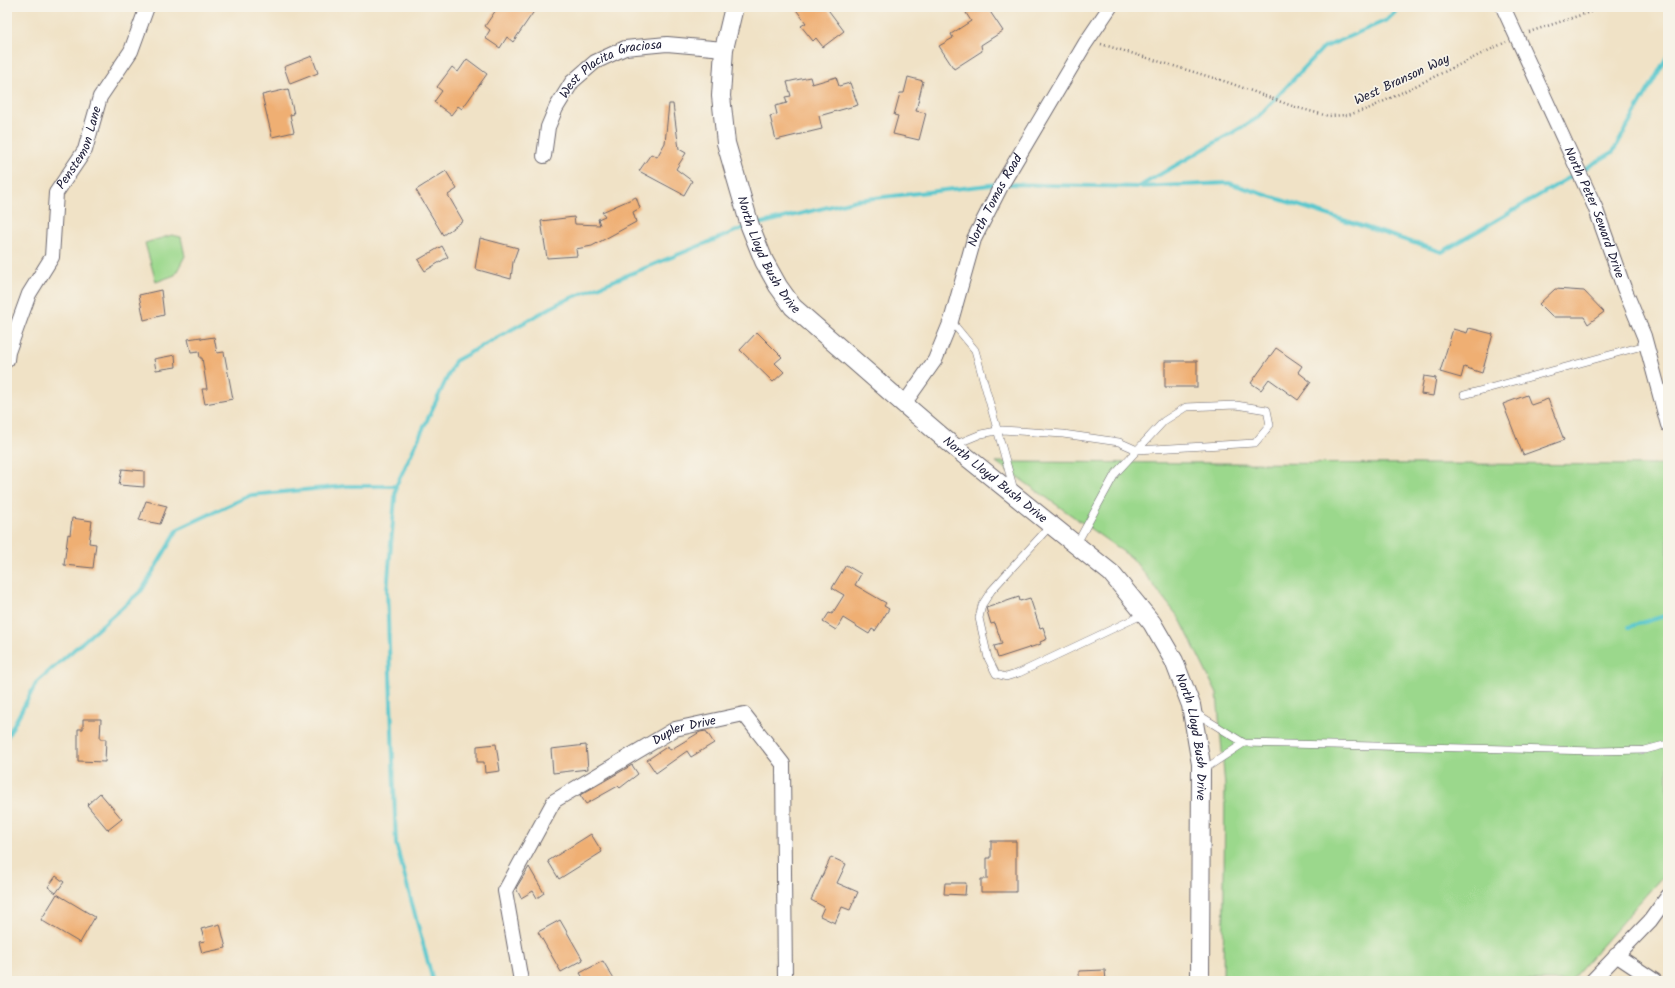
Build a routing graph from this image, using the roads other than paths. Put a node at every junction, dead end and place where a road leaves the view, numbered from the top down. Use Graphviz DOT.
graph roads {
  1 [pos="147,7"];
  2 [pos="734,7"];
  3 [pos="1110,7"];
  4 [pos="1503,7"];
  5 [pos="724,49"];
  6 [pos="544,156"];
  7 [pos="951,321"];
  8 [pos="1646,344"];
  9 [pos="7,360"];
  10 [pos="1464,395"];
  11 [pos="904,404"];
  12 [pos="1668,425"];
  13 [pos="998,431"];
  14 [pos="953,446"];
  15 [pos="1137,450"];
  16 [pos="1016,496"];
  17 [pos="1051,525"];
  18 [pos="1076,545"];
  19 [pos="1144,614"];
  20 [pos="1192,710"];
  21 [pos="1244,743"];
  22 [pos="1668,744"];
  23 [pos="1201,772"];
  24 [pos="1668,896"];
  25 [pos="1616,955"];
  26 [pos="521,981"];
  27 [pos="785,981"];
  28 [pos="1200,981"];
  29 [pos="1592,981"];
  30 [pos="1654,981"];
  1 -- 9 [label="street, Penstemon Lane"];
  2 -- 5 [label="street, North Lloyd Bush Drive"];
  3 -- 7 [label="street, North Tomas Road"];
  4 -- 8 [label="street, North Peter Seward Drive"];
  5 -- 6 [label="street, West Placita Graciosa"];
  5 -- 11 [label="street, North Lloyd Bush Drive"];
  7 -- 11 [label="street, North Tomas Road"];
  7 -- 13 [label="lane"];
  8 -- 10 [label="lane"];
  8 -- 12 [label="street, North Peter Seward Drive"];
  11 -- 14 [label="street, North Lloyd Bush Drive"];
  13 -- 14 [label="lane"];
  13 -- 15 [label="lane"];
  13 -- 16 [label="lane"];
  14 -- 16 [label="street, North Lloyd Bush Drive"];
  15 -- 15 [label="lane"];
  15 -- 18 [label="lane"];
  16 -- 17 [label="street, North Lloyd Bush Drive"];
  17 -- 18 [label="street, North Lloyd Bush Drive"];
  17 -- 19 [label="lane"];
  18 -- 19 [label="street, North Lloyd Bush Drive"];
  19 -- 20 [label="street, North Lloyd Bush Drive"];
  20 -- 21 [label="lane"];
  20 -- 23 [label="street, North Lloyd Bush Drive"];
  21 -- 22 [label="lane"];
  21 -- 23 [label="lane"];
  23 -- 28 [label="street, North Lloyd Bush Drive"];
  24 -- 25 [label="street"];
  25 -- 29 [label="street"];
  25 -- 30 [label="street"];
  26 -- 27 [label="street, Dupler Drive"];
}
